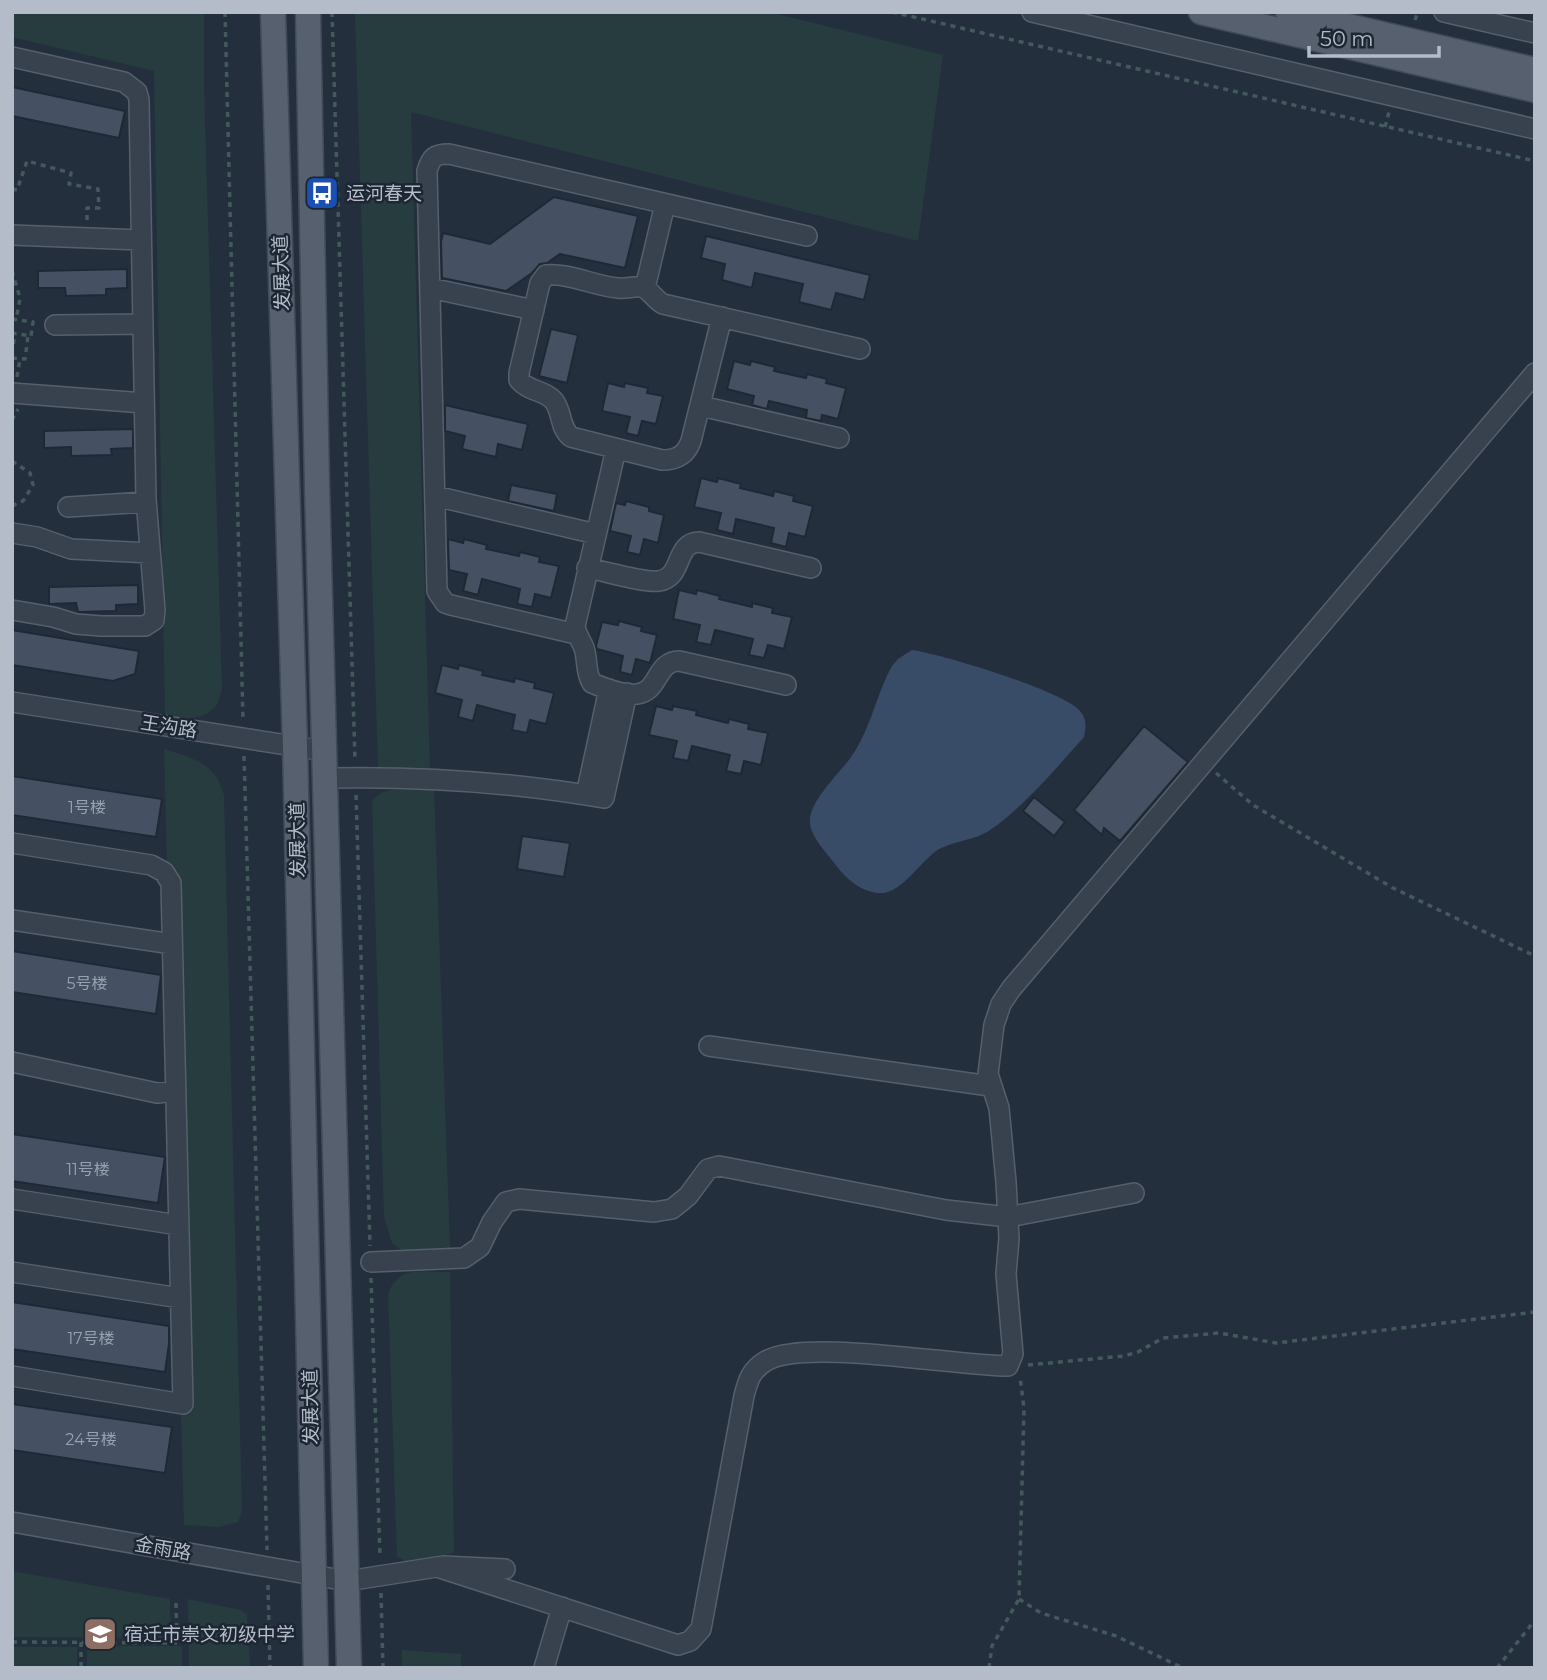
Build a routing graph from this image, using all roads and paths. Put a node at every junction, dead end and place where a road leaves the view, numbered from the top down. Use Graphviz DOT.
graph roads {
  1 [pos="225,12"];
  2 [pos="272,12"];
  3 [pos="310,12"];
  4 [pos="332,12"];
  5 [pos="892,12"];
  6 [pos="920,12"];
  7 [pos="1032,12"];
  8 [pos="1201,12"];
  9 [pos="1288,12"];
  10 [pos="1444,12"];
  11 [pos="919,18"];
  12 [pos="1535,33"];
  13 [pos="12,57"];
  14 [pos="1535,70"];
  15 [pos="1535,90"];
  16 [pos="1535,129"];
  17 [pos="1535,161"];
  18 [pos="12,189"];
  19 [pos="666,204"];
  20 [pos="12,235"];
  21 [pos="807,236"];
  22 [pos="88,238"];
  23 [pos="141,240"];
  24 [pos="12,271"];
  25 [pos="430,288"];
  26 [pos="645,288"];
  27 [pos="534,310"];
  28 [pos="722,317"];
  29 [pos="14,319"];
  30 [pos="143,324"];
  31 [pos="55,325"];
  32 [pos="14,334"];
  33 [pos="28,336"];
  34 [pos="860,349"];
  35 [pos="12,356"];
  36 [pos="1535,373"];
  37 [pos="12,393"];
  38 [pos="144,403"];
  39 [pos="701,406"];
  40 [pos="839,438"];
  41 [pos="616,449"];
  42 [pos="12,461"];
  43 [pos="435,496"];
  44 [pos="146,502"];
  45 [pos="12,506"];
  46 [pos="68,507"];
  47 [pos="12,533"];
  48 [pos="596,534"];
  49 [pos="150,553"];
  50 [pos="587,568"];
  51 [pos="811,568"];
  52 [pos="12,610"];
  53 [pos="576,634"];
  54 [pos="786,685"];
  55 [pos="618,691"];
  56 [pos="12,702"];
  57 [pos="244,738"];
  58 [pos="295,746"];
  59 [pos="325,751"];
  60 [pos="1204,762"];
  61 [pos="356,777"];
  62 [pos="326,778"];
  63 [pos="12,843"];
  64 [pos="12,920"];
  65 [pos="172,944"];
  66 [pos="1535,956"];
  67 [pos="709,1046"];
  68 [pos="12,1062"];
  69 [pos="990,1086"];
  70 [pos="175,1091"];
  71 [pos="1134,1193"];
  72 [pos="12,1199"];
  73 [pos="1008,1217"];
  74 [pos="178,1225"];
  75 [pos="371,1262"];
  76 [pos="12,1272"];
  77 [pos="180,1298"];
  78 [pos="1535,1312"];
  79 [pos="1008,1366"];
  80 [pos="12,1376"];
  81 [pos="12,1522"];
  82 [pos="267,1566"];
  83 [pos="437,1567"];
  84 [pos="505,1569"];
  85 [pos="314,1574"];
  86 [pos="380,1576"];
  87 [pos="347,1581"];
  88 [pos="1019,1599"];
  89 [pos="176,1603"];
  90 [pos="562,1607"];
  91 [pos="1535,1620"];
  92 [pos="12,1642"];
  93 [pos="81,1642"];
  94 [pos="81,1668"];
  95 [pos="270,1668"];
  96 [pos="316,1668"];
  97 [pos="349,1668"];
  98 [pos="383,1668"];
  99 [pos="544,1668"];
  100 [pos="989,1668"];
  101 [pos="1183,1668"];
  102 [pos="1497,1668"];
  1 -- 57 [label="path"];
  2 -- 58 [label="main road, 发展大道"];
  3 -- 59 [label="main road, 发展大道"];
  4 -- 61 [label="path"];
  5 -- 11 [label="path"];
  6 -- 11 [label="path"];
  7 -- 16 [label="street"];
  8 -- 15 [label="main road"];
  9 -- 14 [label="main road"];
  10 -- 12 [label="street"];
  11 -- 17 [label="path"];
  13 -- 23 [label="street"];
  18 -- 22 [label="path"];
  19 -- 21 [label="street"];
  19 -- 25 [label="street"];
  19 -- 26 [label="street"];
  20 -- 22 [label="street"];
  22 -- 23 [label="street"];
  23 -- 30 [label="street"];
  24 -- 29 [label="path"];
  25 -- 27 [label="street"];
  25 -- 43 [label="street"];
  26 -- 27 [label="street"];
  26 -- 28 [label="street"];
  27 -- 41 [label="street"];
  28 -- 34 [label="street"];
  28 -- 39 [label="street"];
  29 -- 33 [label="path"];
  30 -- 31 [label="street"];
  30 -- 38 [label="street"];
  32 -- 33 [label="path"];
  32 -- 35 [label="path"];
  33 -- 35 [label="path"];
  36 -- 60 [label="street"];
  37 -- 38 [label="street"];
  38 -- 44 [label="street"];
  39 -- 40 [label="street"];
  39 -- 41 [label="street"];
  41 -- 48 [label="street"];
  42 -- 45 [label="path"];
  43 -- 48 [label="street"];
  43 -- 53 [label="street"];
  44 -- 46 [label="street"];
  44 -- 49 [label="street"];
  47 -- 49 [label="street"];
  48 -- 50 [label="street"];
  49 -- 52 [label="street"];
  50 -- 51 [label="street"];
  50 -- 53 [label="street"];
  53 -- 55 [label="street"];
  54 -- 55 [label="street"];
  55 -- 61 [label="street"];
  56 -- 57 [label="street, 王沟路"];
  57 -- 58 [label="street, 王沟路"];
  57 -- 82 [label="path"];
  58 -- 59 [label="street, 王沟路"];
  58 -- 85 [label="main road, 发展大道"];
  59 -- 62 [label="main road, 发展大道"];
  60 -- 66 [label="path"];
  60 -- 69 [label="street"];
  61 -- 62 [label="street"];
  61 -- 75 [label="path"];
  62 -- 87 [label="main road, 发展大道"];
  63 -- 65 [label="street"];
  64 -- 65 [label="street"];
  65 -- 70 [label="street"];
  67 -- 69 [label="street"];
  68 -- 70 [label="street"];
  69 -- 73 [label="street"];
  70 -- 74 [label="street"];
  71 -- 73 [label="street"];
  72 -- 74 [label="street"];
  73 -- 75 [label="street"];
  73 -- 79 [label="street"];
  74 -- 77 [label="street"];
  75 -- 86 [label="path"];
  76 -- 77 [label="street"];
  77 -- 80 [label="street"];
  78 -- 79 [label="path"];
  79 -- 88 [label="path"];
  79 -- 90 [label="street"];
  81 -- 82 [label="street, 金雨路"];
  82 -- 85 [label="street, 金雨路"];
  82 -- 95 [label="path"];
  83 -- 84 [label="street"];
  83 -- 86 [label="street"];
  83 -- 90 [label="street"];
  85 -- 87 [label="street, 金雨路"];
  85 -- 96 [label="main road, 发展大道"];
  86 -- 87 [label="street"];
  86 -- 98 [label="path"];
  87 -- 97 [label="main road, 发展大道"];
  88 -- 100 [label="path"];
  88 -- 101 [label="path"];
  89 -- 93 [label="path"];
  90 -- 99 [label="street"];
  91 -- 102 [label="path"];
  92 -- 93 [label="path"];
  93 -- 94 [label="path"];
}
